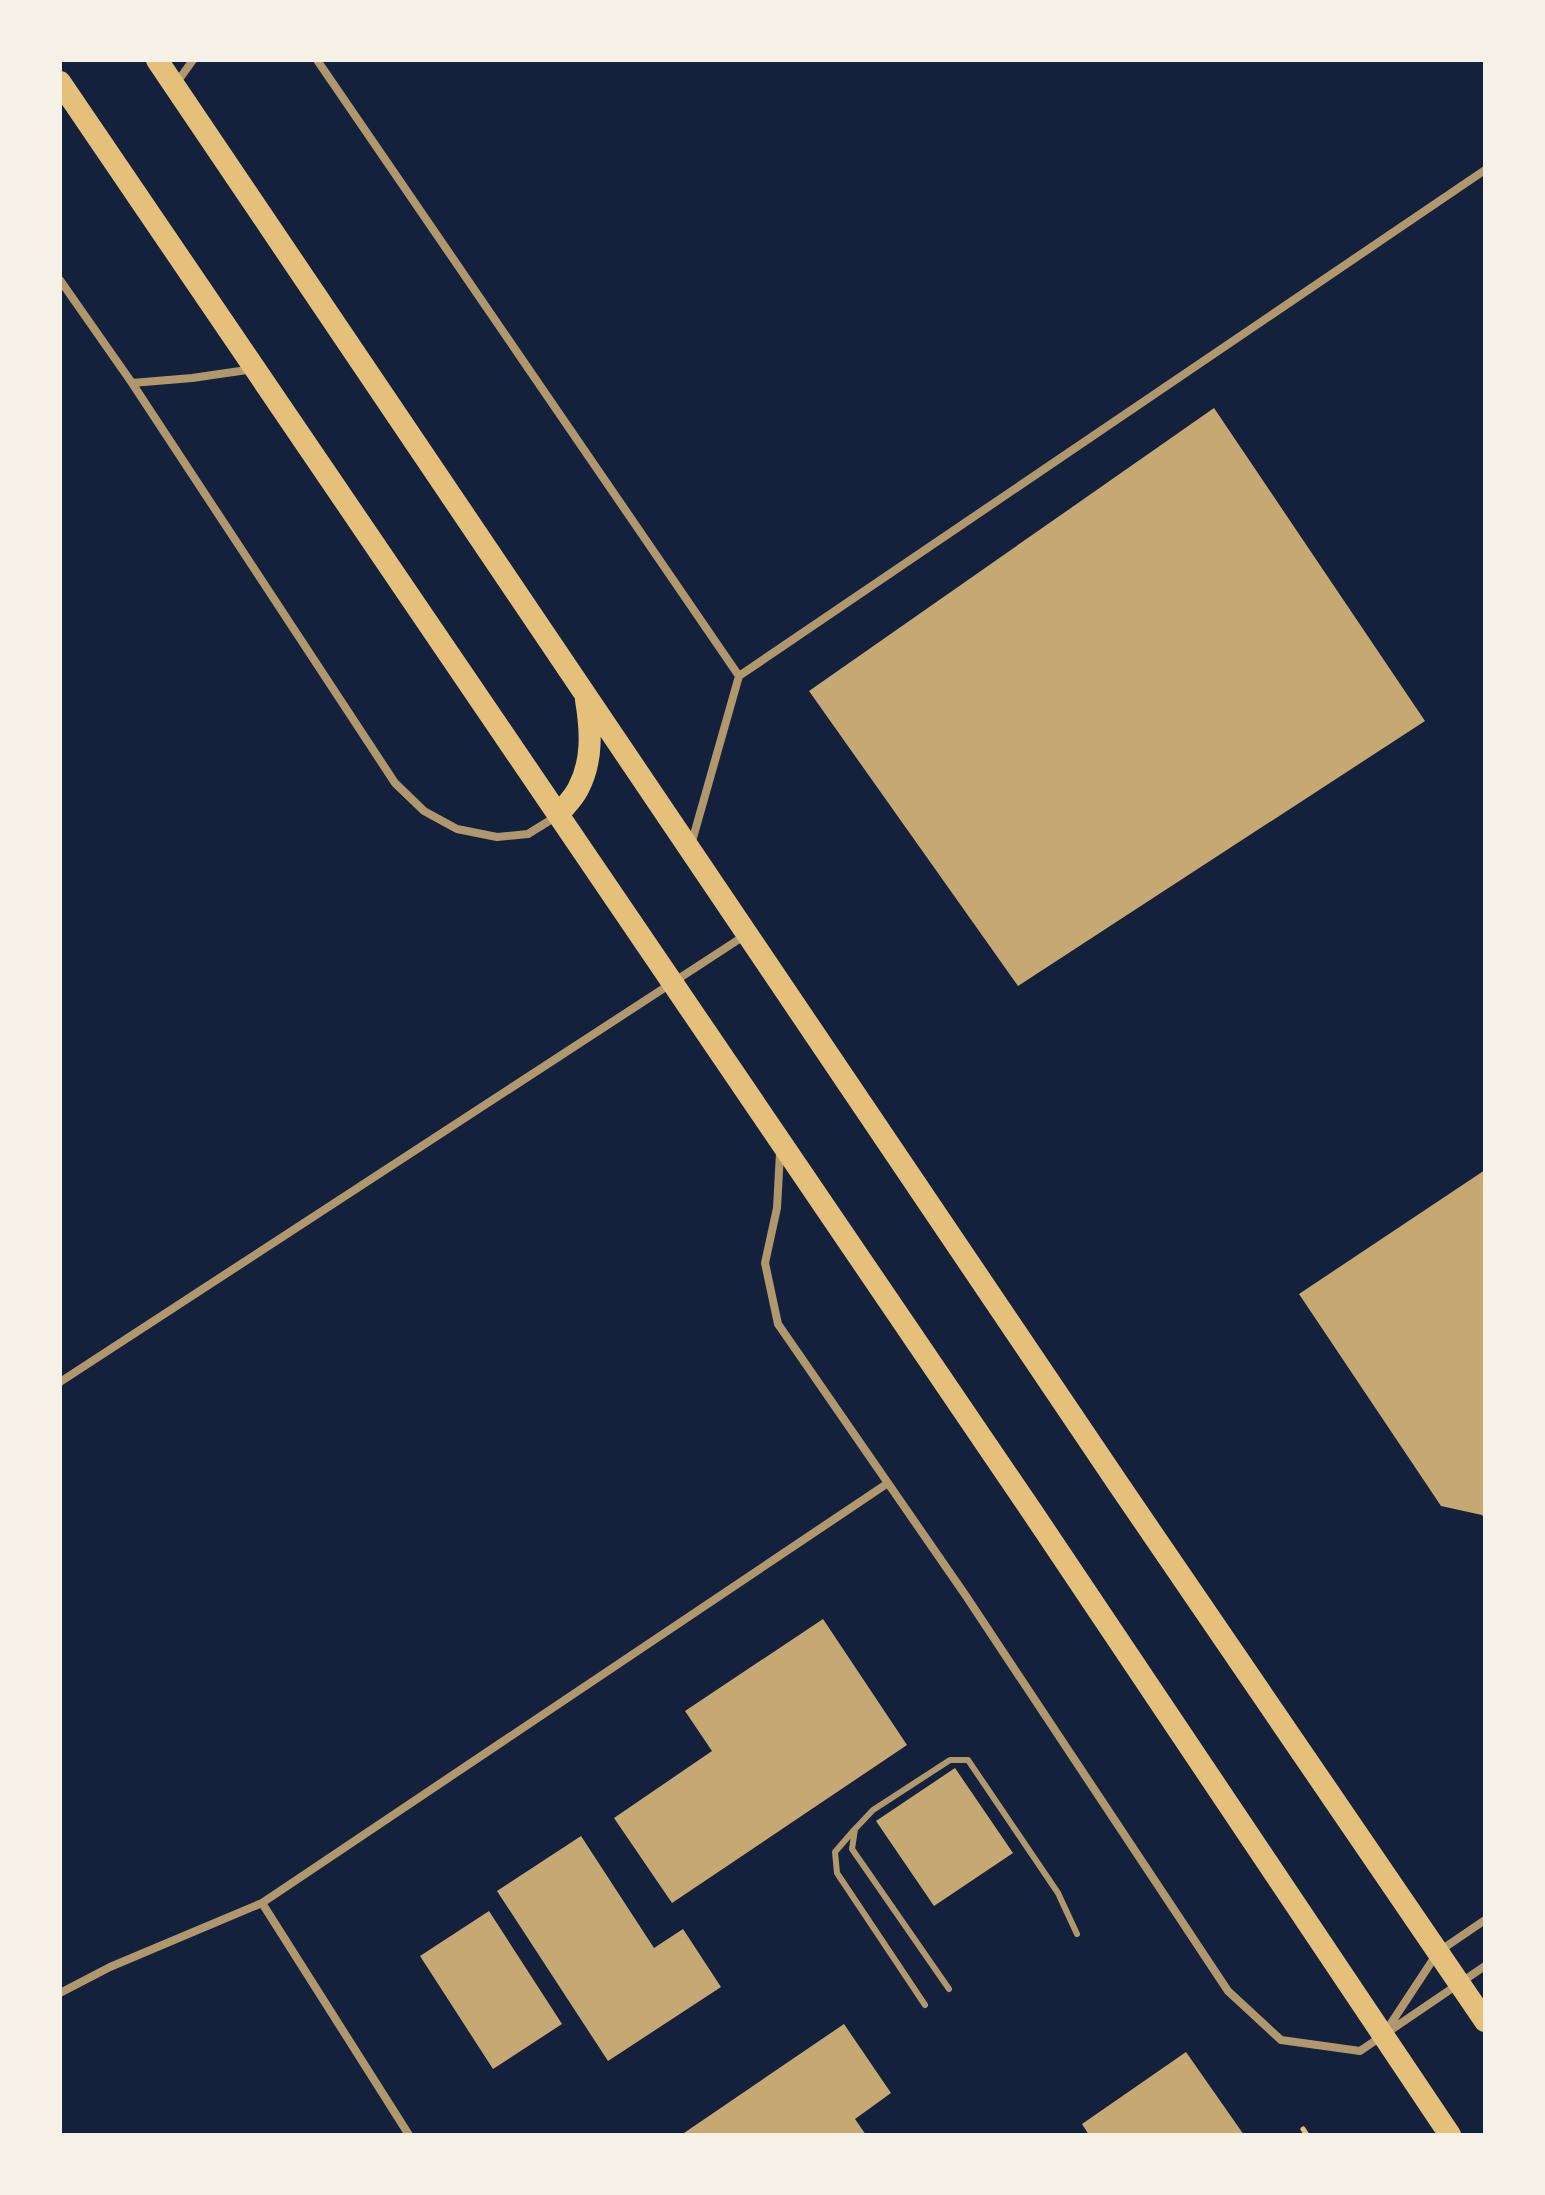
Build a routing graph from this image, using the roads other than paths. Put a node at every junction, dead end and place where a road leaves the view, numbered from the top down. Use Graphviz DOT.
graph roads {
  1 [pos="157,60"];
  2 [pos="193,60"];
  3 [pos="317,60"];
  4 [pos="60,82"];
  5 [pos="174,85"];
  6 [pos="1485,170"];
  7 [pos="60,280"];
  8 [pos="255,369"];
  9 [pos="132,383"];
  10 [pos="739,676"];
  11 [pos="584,691"];
  12 [pos="558,815"];
  13 [pos="690,847"];
  14 [pos="748,933"];
  15 [pos="672,983"];
  16 [pos="781,1144"];
  17 [pos="60,1382"];
  18 [pos="888,1483"];
  19 [pos="855,1829"];
  20 [pos="262,1903"];
  21 [pos="1485,1920"];
  22 [pos="1077,1934"];
  23 [pos="1438,1952"];
  24 [pos="1485,1966"];
  25 [pos="1460,1984"];
  26 [pos="949,1989"];
  27 [pos="60,1993"];
  28 [pos="925,2005"];
  29 [pos="1485,2021"];
  30 [pos="1384,2035"];
  31 [pos="409,2135"];
  32 [pos="1450,2135"];
  1 -- 5 [label="highway"];
  2 -- 5 [label="street"];
  3 -- 10 [label="street"];
  4 -- 8 [label="highway"];
  5 -- 11 [label="highway"];
  6 -- 10 [label="street"];
  7 -- 9 [label="street"];
  8 -- 9 [label="street"];
  8 -- 12 [label="highway"];
  9 -- 12 [label="street"];
  10 -- 13 [label="street"];
  11 -- 12 [label="highway"];
  11 -- 13 [label="highway"];
  12 -- 15 [label="highway"];
  13 -- 14 [label="highway"];
  14 -- 15 [label="street"];
  14 -- 23 [label="highway"];
  15 -- 16 [label="highway"];
  15 -- 17 [label="street"];
  16 -- 18 [label="street"];
  16 -- 30 [label="highway"];
  18 -- 20 [label="street"];
  18 -- 30 [label="street"];
  19 -- 22 [label="lane"];
  19 -- 26 [label="lane"];
  19 -- 28 [label="lane"];
  20 -- 27 [label="street"];
  20 -- 31 [label="street"];
  21 -- 23 [label="street"];
  23 -- 25 [label="highway"];
  23 -- 30 [label="street"];
  24 -- 25 [label="street"];
  25 -- 29 [label="highway"];
  25 -- 30 [label="street"];
  30 -- 32 [label="highway"];
}
